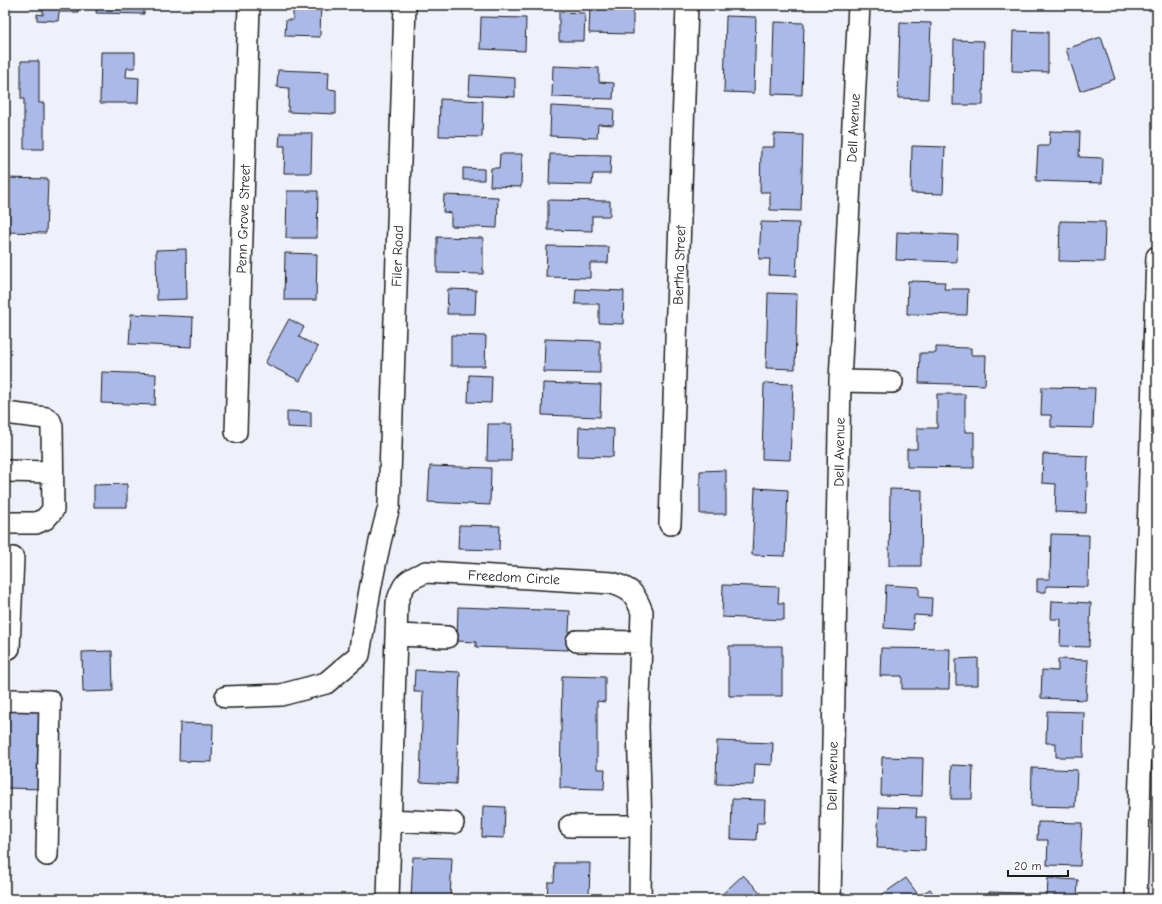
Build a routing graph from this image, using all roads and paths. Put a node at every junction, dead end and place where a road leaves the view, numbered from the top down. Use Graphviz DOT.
graph roads {
  1 [pos="249,5"];
  2 [pos="405,5"];
  3 [pos="687,5"];
  4 [pos="859,5"];
  5 [pos="1157,257"];
  6 [pos="840,380"];
  7 [pos="892,382"];
  8 [pos="5,413"];
  9 [pos="236,432"];
  10 [pos="5,471"];
  11 [pos="52,472"];
  12 [pos="6,523"];
  13 [pos="670,524"];
  14 [pos="13,558"];
  15 [pos="396,635"];
  16 [pos="447,637"];
  17 [pos="577,642"];
  18 [pos="641,642"];
  19 [pos="5,648"];
  20 [pos="226,697"];
  21 [pos="5,702"];
  22 [pos="1149,742"];
  23 [pos="390,820"];
  24 [pos="453,823"];
  25 [pos="570,826"];
  26 [pos="642,826"];
  27 [pos="47,855"];
  28 [pos="388,899"];
  29 [pos="640,899"];
  30 [pos="830,899"];
  31 [pos="1136,899"];
  1 -- 9 [label="street, Penn Grove Street"];
  2 -- 20 [label="street, Filer Road"];
  3 -- 13 [label="street, Bertha Street"];
  4 -- 6 [label="street, Dell Avenue"];
  5 -- 22 [label="street"];
  6 -- 7 [label="street"];
  6 -- 30 [label="street, Dell Avenue"];
  8 -- 11 [label="street"];
  10 -- 11 [label="street"];
  11 -- 12 [label="street"];
  14 -- 19 [label="street"];
  15 -- 16 [label="street"];
  15 -- 18 [label="street, Freedom Circle"];
  15 -- 23 [label="street, Freedom Circle"];
  17 -- 18 [label="street"];
  18 -- 26 [label="street, Freedom Circle"];
  21 -- 27 [label="street"];
  22 -- 31 [label="street"];
  23 -- 24 [label="street"];
  23 -- 28 [label="street, Freedom Circle"];
  25 -- 26 [label="street"];
  26 -- 29 [label="street, Freedom Circle"];
}
